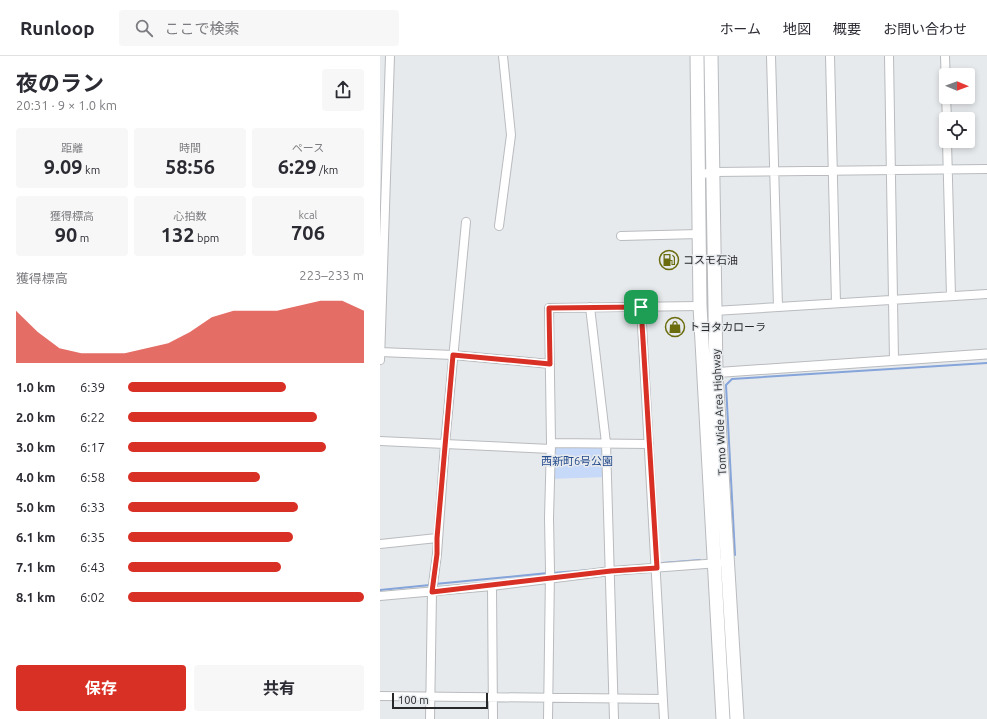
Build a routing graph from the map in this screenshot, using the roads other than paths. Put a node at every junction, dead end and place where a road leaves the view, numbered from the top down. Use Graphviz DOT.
graph roads {
  1 [pos="390,56"];
  2 [pos="503,56"];
  3 [pos="697,56"];
  4 [pos="711,56"];
  5 [pos="772,56"];
  6 [pos="830,56"];
  7 [pos="889,56"];
  8 [pos="945,56"];
  9 [pos="945,68"];
  10 [pos="947,148"];
  11 [pos="987,168"];
  12 [pos="948,169"];
  13 [pos="890,170"];
  14 [pos="774,171"];
  15 [pos="832,171"];
  16 [pos="713,172"];
  17 [pos="698,175"];
  18 [pos="466,222"];
  19 [pos="499,226"];
  20 [pos="699,234"];
  21 [pos="621,236"];
  22 [pos="987,294"];
  23 [pos="951,296"];
  24 [pos="893,300"];
  25 [pos="836,303"];
  26 [pos="700,306"];
  27 [pos="590,307"];
  28 [pos="641,307"];
  29 [pos="778,307"];
  30 [pos="714,311"];
  31 [pos="380,352"];
  32 [pos="987,354"];
  33 [pos="453,355"];
  34 [pos="380,360"];
  35 [pos="894,360"];
  36 [pos="550,364"];
  37 [pos="710,373"];
  38 [pos="380,441"];
  39 [pos="606,443"];
  40 [pos="444,444"];
  41 [pos="649,444"];
  42 [pos="551,446"];
  43 [pos="437,538"];
  44 [pos="380,544"];
  45 [pos="714,562"];
  46 [pos="728,563"];
  47 [pos="657,568"];
  48 [pos="611,571"];
  49 [pos="550,578"];
  50 [pos="492,586"];
  51 [pos="432,592"];
  52 [pos="380,596"];
  53 [pos="380,696"];
  54 [pos="430,696"];
  55 [pos="493,697"];
  56 [pos="549,697"];
  57 [pos="614,699"];
  58 [pos="663,699"];
  59 [pos="430,719"];
  60 [pos="493,719"];
  61 [pos="548,719"];
  62 [pos="614,719"];
  63 [pos="664,719"];
  64 [pos="723,719"];
  65 [pos="737,719"];
  1 -- 31 [label="street"];
  2 -- 19 [label="street"];
  3 -- 17 [label="highway, Tomo Wide Area Highway"];
  4 -- 16 [label="highway, Tomo Wide Area Highway"];
  5 -- 14 [label="street"];
  6 -- 15 [label="street"];
  7 -- 13 [label="street"];
  8 -- 9 [label="street"];
  10 -- 12 [label="street"];
  11 -- 12 [label="street"];
  12 -- 13 [label="street"];
  12 -- 23 [label="street"];
  13 -- 15 [label="street"];
  13 -- 24 [label="street"];
  14 -- 15 [label="street"];
  14 -- 16 [label="street"];
  14 -- 29 [label="street"];
  15 -- 25 [label="street"];
  16 -- 17 [label="street"];
  16 -- 30 [label="highway, Tomo Wide Area Highway"];
  17 -- 20 [label="highway, Tomo Wide Area Highway"];
  18 -- 33 [label="street"];
  20 -- 21 [label="street"];
  20 -- 26 [label="highway, Tomo Wide Area Highway"];
  22 -- 23 [label="street"];
  23 -- 24 [label="street"];
  24 -- 25 [label="street"];
  24 -- 35 [label="street"];
  25 -- 29 [label="street"];
  26 -- 28 [label="street"];
  26 -- 37 [label="highway, Tomo Wide Area Highway"];
  27 -- 28 [label="street"];
  27 -- 36 [label="street"];
  27 -- 39 [label="street"];
  28 -- 41 [label="street"];
  29 -- 30 [label="street"];
  30 -- 37 [label="highway, Tomo Wide Area Highway"];
  31 -- 33 [label="street"];
  31 -- 34 [label="street"];
  32 -- 35 [label="street"];
  33 -- 36 [label="street"];
  33 -- 40 [label="street"];
  35 -- 37 [label="street"];
  36 -- 42 [label="street"];
  37 -- 45 [label="highway, Tomo Wide Area Highway"];
  37 -- 46 [label="highway, Tomo Wide Area Highway"];
  38 -- 40 [label="street"];
  39 -- 41 [label="street"];
  39 -- 42 [label="street"];
  39 -- 48 [label="street"];
  40 -- 42 [label="street"];
  40 -- 43 [label="street"];
  41 -- 47 [label="street"];
  42 -- 49 [label="street"];
  43 -- 44 [label="street"];
  43 -- 51 [label="street"];
  45 -- 46 [label="street"];
  45 -- 47 [label="street"];
  45 -- 64 [label="highway, Tomo Wide Area Highway"];
  46 -- 65 [label="highway, Tomo Wide Area Highway"];
  47 -- 48 [label="street"];
  47 -- 58 [label="street"];
  48 -- 49 [label="street"];
  48 -- 57 [label="street"];
  49 -- 50 [label="street"];
  49 -- 56 [label="street"];
  50 -- 51 [label="street"];
  50 -- 55 [label="street"];
  51 -- 52 [label="street"];
  51 -- 54 [label="street"];
  53 -- 54 [label="street"];
  54 -- 55 [label="street"];
  54 -- 59 [label="street"];
  55 -- 56 [label="street"];
  55 -- 60 [label="street"];
  56 -- 57 [label="street"];
  56 -- 61 [label="street"];
  57 -- 58 [label="street"];
  57 -- 62 [label="street"];
  58 -- 63 [label="street"];
}
